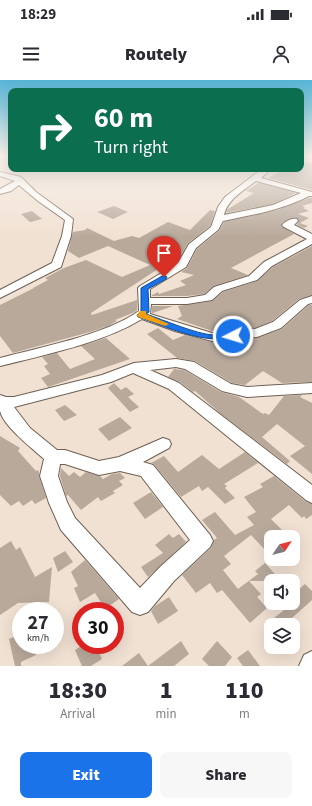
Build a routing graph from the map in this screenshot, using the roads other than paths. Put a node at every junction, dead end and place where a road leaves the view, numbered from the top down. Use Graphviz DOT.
graph roads {
  1 [pos="19,182"];
  2 [pos="249,182"];
  3 [pos="269,182"];
  4 [pos="0,192"];
  5 [pos="310,194"];
  6 [pos="220,219"];
  7 [pos="294,221"];
  8 [pos="312,239"];
  9 [pos="0,295"];
  10 [pos="312,299"];
  11 [pos="144,301"];
  12 [pos="141,315"];
  13 [pos="0,362"];
  14 [pos="134,367"];
  15 [pos="312,388"];
  16 [pos="2,401"];
  17 [pos="163,444"];
  18 [pos="53,456"];
  19 [pos="120,464"];
  20 [pos="312,495"];
  21 [pos="312,663"];
  22 [pos="311,666"];
  1 -- 4 [label="street"];
  1 -- 9 [label="street"];
  2 -- 6 [label="street"];
  3 -- 5 [label="street"];
  5 -- 6 [label="street"];
  6 -- 11 [label="street"];
  7 -- 8 [label="street"];
  8 -- 11 [label="street"];
  10 -- 12 [label="street"];
  11 -- 12 [label="street"];
  12 -- 13 [label="street"];
  14 -- 15 [label="street"];
  14 -- 16 [label="street"];
  14 -- 20 [label="street"];
  16 -- 18 [label="street"];
  17 -- 19 [label="street"];
  18 -- 19 [label="street"];
  18 -- 19 [label="street"];
  21 -- 22 [label="street"];
}
